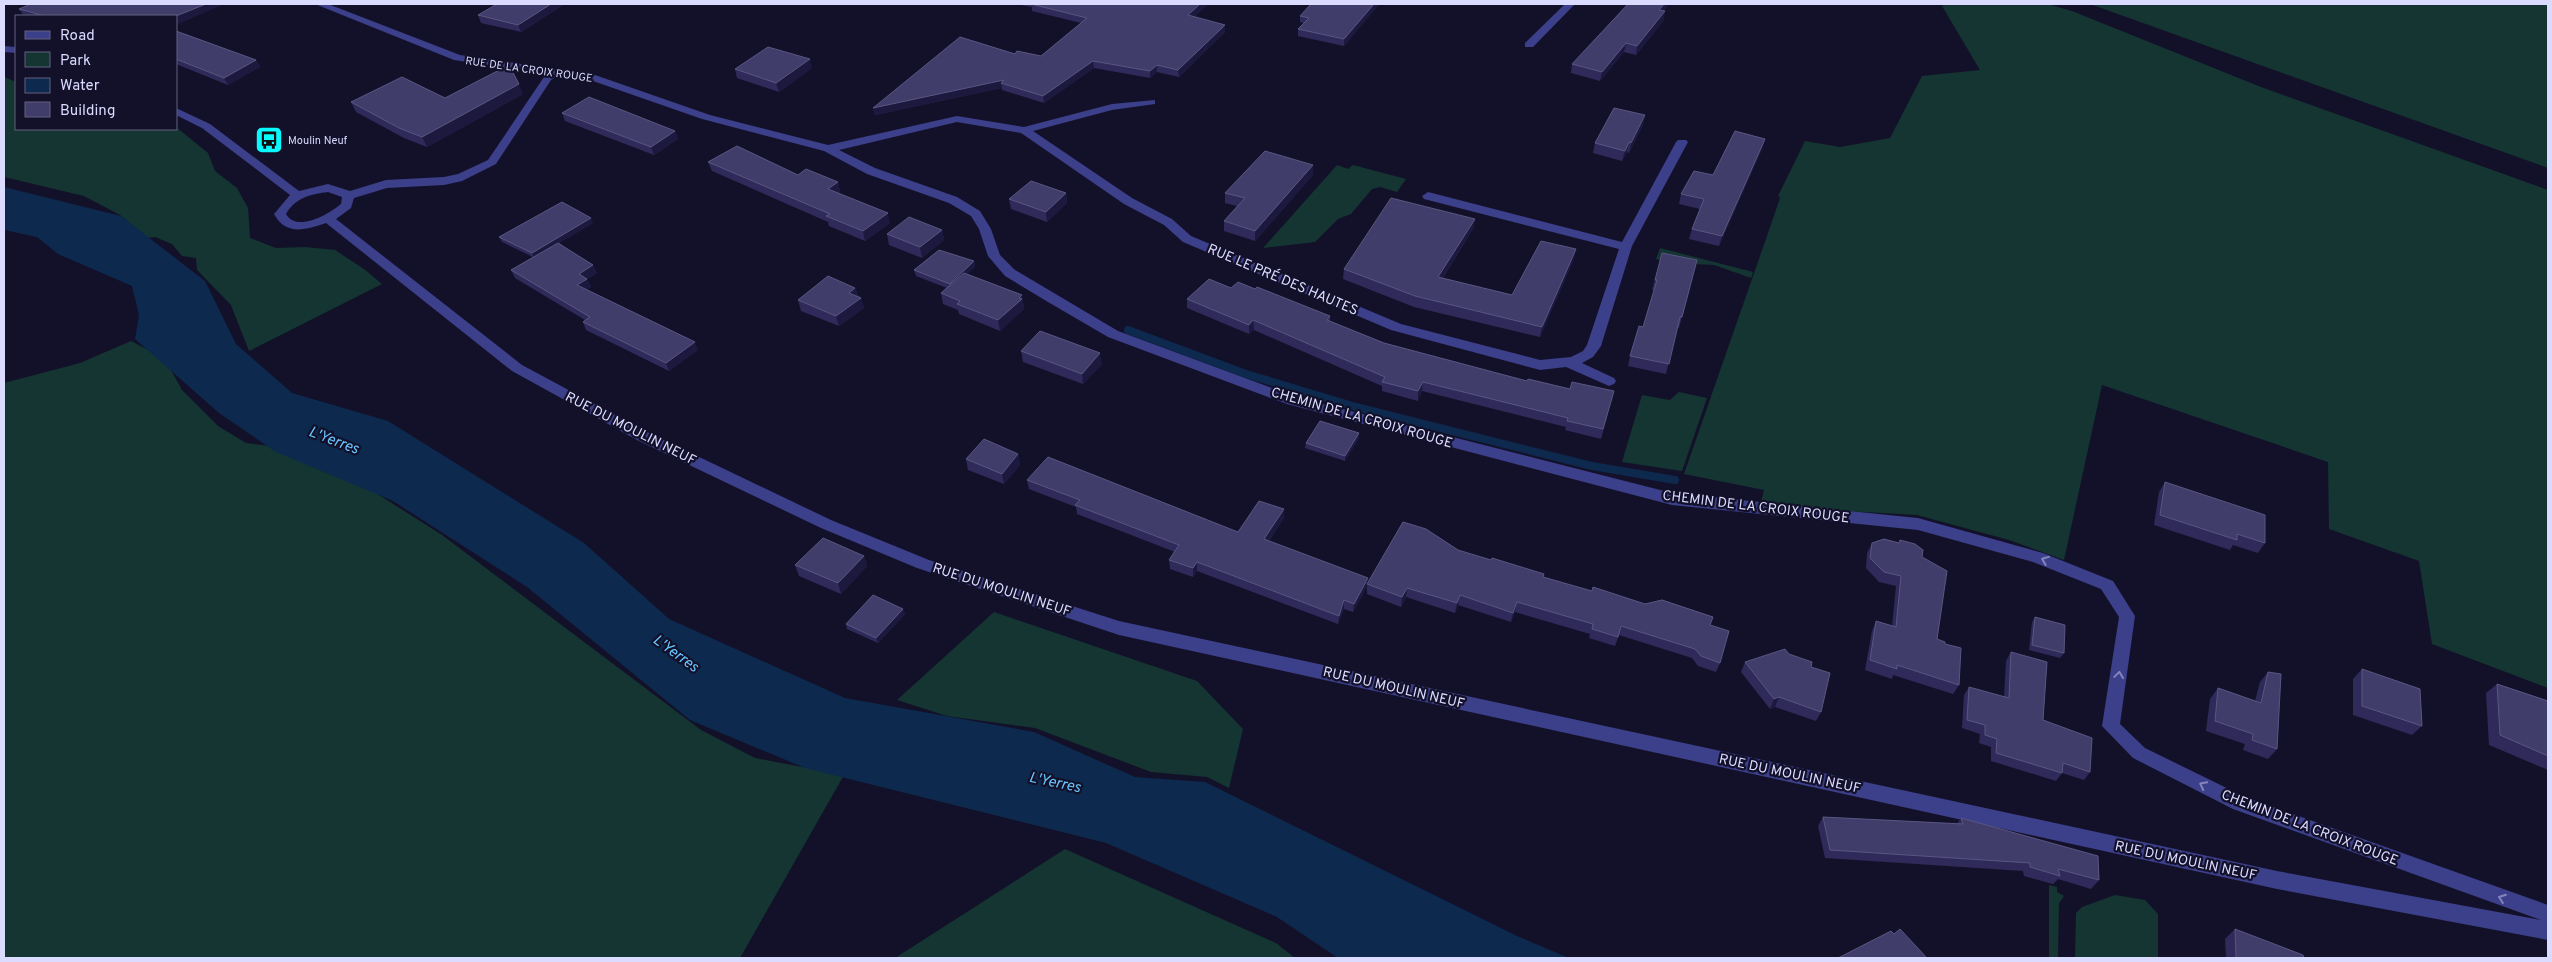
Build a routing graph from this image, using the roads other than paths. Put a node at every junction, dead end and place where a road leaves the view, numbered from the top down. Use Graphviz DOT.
graph roads {
  1 [pos="320,4"];
  2 [pos="1570,4"];
  3 [pos="1528,45"];
  4 [pos="557,72"];
  5 [pos="1151,102"];
  6 [pos="178,111"];
  7 [pos="1024,130"];
  8 [pos="1682,142"];
  9 [pos="828,149"];
  10 [pos="297,196"];
  11 [pos="348,196"];
  12 [pos="1428,196"];
  13 [pos="328,219"];
  14 [pos="1626,248"];
  15 [pos="1568,362"];
  16 [pos="1609,381"];
  17 [pos="2548,914"];
  18 [pos="2548,931"];
  1 -- 4 [label="street, RUE DE LA CROIX ROUGE"];
  2 -- 3 [label="street"];
  4 -- 9 [label="street, RUE DE LA CROIX ROUGE"];
  4 -- 11 [label="street"];
  5 -- 7 [label="street, RUE LE PRÉ DES HAUTES"];
  6 -- 10 [label="street"];
  7 -- 9 [label="street, RUE LE PRÉ DES HAUTES"];
  7 -- 15 [label="street, RUE LE PRÉ DES HAUTES"];
  8 -- 14 [label="street, RUE LE PRÉ DES HAUTES"];
  17 -- 9 [label="street, CHEMIN DE LA CROIX ROUGE, one-way"];
  10 -- 11 [label="street"];
  10 -- 13 [label="street"];
  11 -- 13 [label="street"];
  12 -- 14 [label="street"];
  13 -- 18 [label="street, RUE DU MOULIN NEUF"];
  14 -- 15 [label="street, RUE LE PRÉ DES HAUTES"];
  15 -- 16 [label="street"];
}
